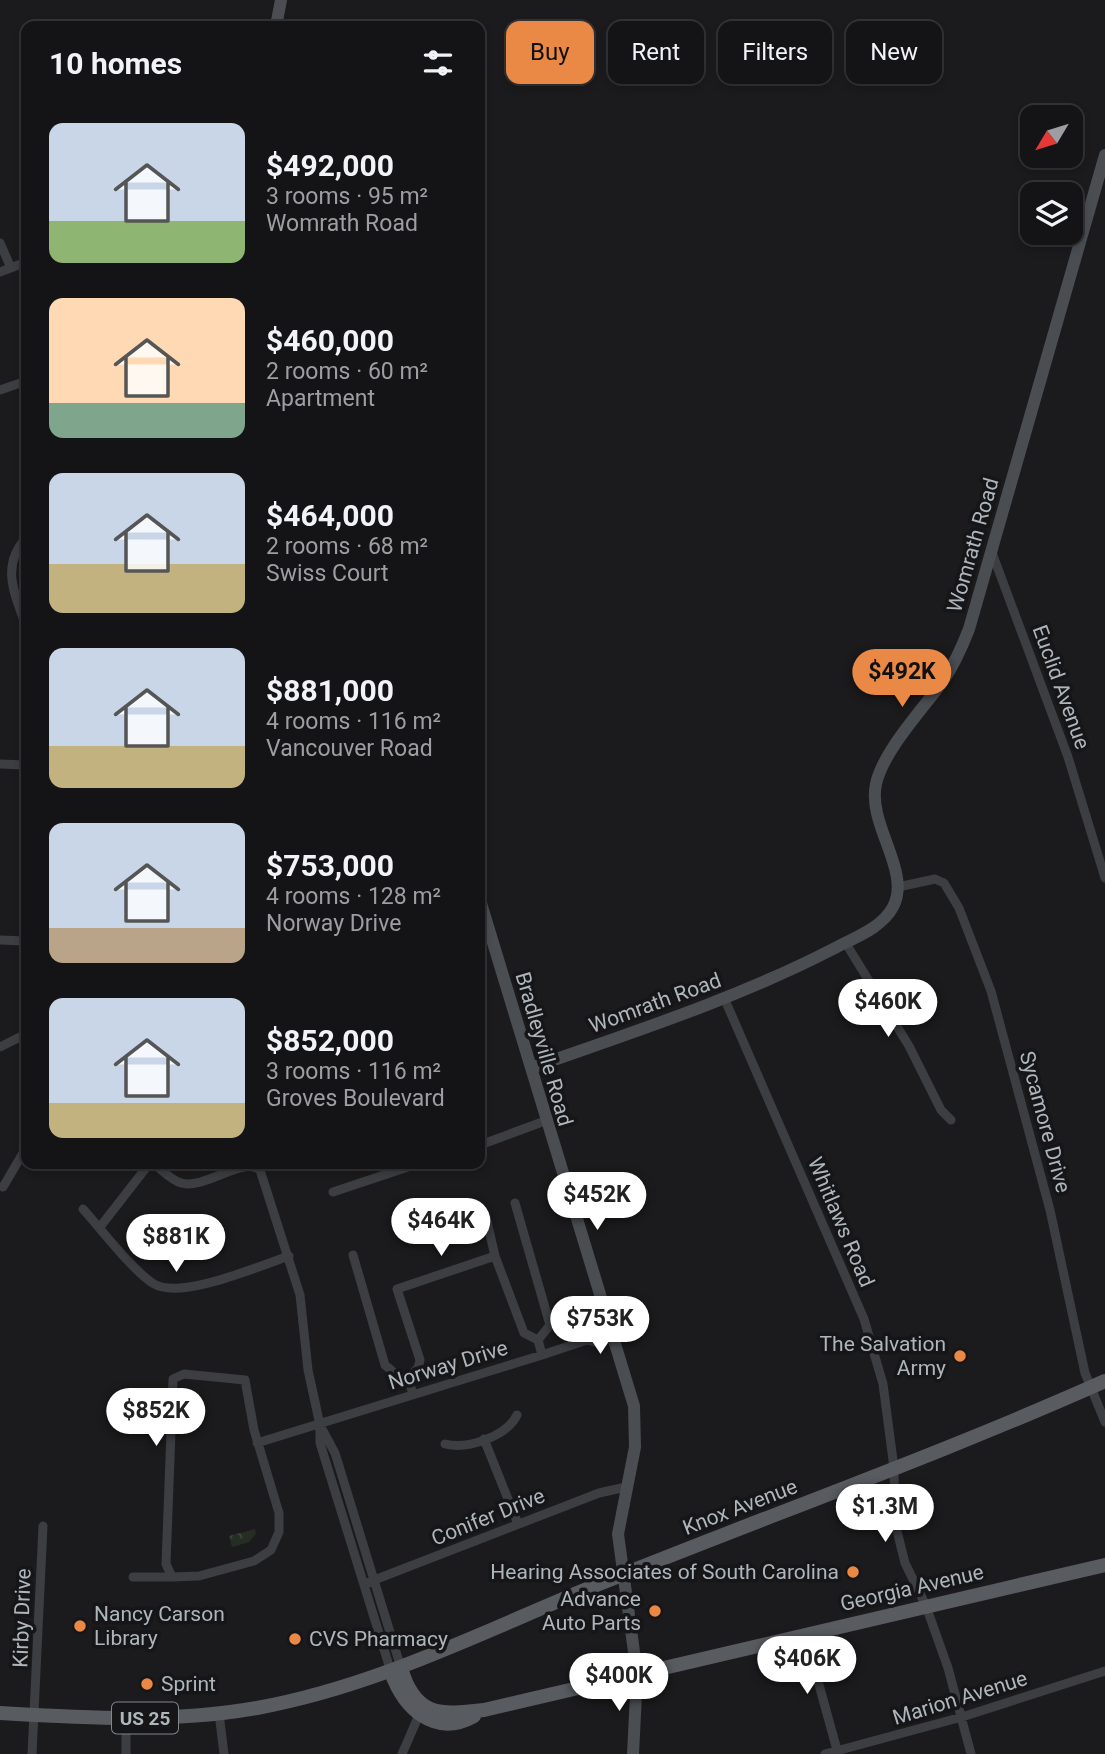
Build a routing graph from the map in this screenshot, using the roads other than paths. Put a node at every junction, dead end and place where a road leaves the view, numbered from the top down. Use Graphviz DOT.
graph roads {
  1 [pos="281,0"];
  2 [pos="277,21"];
  3 [pos="1105,155"];
  4 [pos="0,243"];
  5 [pos="21,264"];
  6 [pos="10,268"];
  7 [pos="0,272"];
  8 [pos="21,383"];
  9 [pos="0,390"];
  10 [pos="21,545"];
  11 [pos="991,550"];
  12 [pos="21,610"];
  13 [pos="0,764"];
  14 [pos="21,765"];
  15 [pos="1105,878"];
  16 [pos="898,887"];
  17 [pos="485,917"];
  18 [pos="0,940"];
  19 [pos="21,941"];
  20 [pos="845,942"];
  21 [pos="725,1000"];
  22 [pos="21,1036"];
  23 [pos="0,1047"];
  24 [pos="531,1069"];
  25 [pos="951,1120"];
  26 [pos="545,1121"];
  27 [pos="485,1143"];
  28 [pos="21,1157"];
  29 [pos="147,1169"];
  30 [pos="158,1169"];
  31 [pos="239,1169"];
  32 [pos="258,1169"];
  33 [pos="402,1169"];
  34 [pos="4,1187"];
  35 [pos="333,1192"];
  36 [pos="514,1203"];
  37 [pos="83,1209"];
  38 [pos="486,1217"];
  39 [pos="100,1227"];
  40 [pos="353,1255"];
  41 [pos="289,1256"];
  42 [pos="495,1256"];
  43 [pos="611,1331"];
  44 [pos="538,1340"];
  45 [pos="542,1355"];
  46 [pos="408,1378"];
  47 [pos="1098,1384"];
  48 [pos="413,1394"];
  49 [pos="517,1415"];
  50 [pos="1105,1422"];
  51 [pos="320,1425"];
  52 [pos="484,1439"];
  53 [pos="257,1443"];
  54 [pos="445,1444"];
  55 [pos="894,1468"];
  56 [pos="626,1487"];
  57 [pos="518,1524"];
  58 [pos="43,1525"];
  59 [pos="1105,1565"];
  60 [pos="622,1576"];
  61 [pos="133,1577"];
  62 [pos="172,1577"];
  63 [pos="374,1580"];
  64 [pos="364,1584"];
  65 [pos="926,1606"];
  66 [pos="805,1634"];
  67 [pos="396,1670"];
  68 [pos="1105,1671"];
  69 [pos="637,1674"];
  70 [pos="484,1710"];
  71 [pos="0,1713"];
  72 [pos="219,1713"];
  73 [pos="34,1715"];
  74 [pos="419,1715"];
  75 [pos="962,1717"];
  76 [pos="126,1718"];
  77 [pos="837,1750"];
  78 [pos="32,1754"];
  79 [pos="126,1754"];
  80 [pos="223,1754"];
  81 [pos="402,1754"];
  82 [pos="634,1754"];
  83 [pos="825,1754"];
  84 [pos="971,1754"];
  1 -- 2 [label="street"];
  3 -- 11 [label="street, Womrath Road"];
  4 -- 6 [label="street"];
  5 -- 6 [label="street"];
  6 -- 7 [label="street"];
  8 -- 9 [label="street"];
  10 -- 12 [label="street"];
  11 -- 15 [label="street, Euclid Avenue"];
  11 -- 16 [label="street, Womrath Road"];
  13 -- 14 [label="street"];
  16 -- 20 [label="street, Womrath Road"];
  16 -- 47 [label="street, Sycamore Drive"];
  17 -- 24 [label="street, Bradleyville Road"];
  18 -- 19 [label="street"];
  20 -- 21 [label="street, Womrath Road"];
  20 -- 25 [label="street"];
  21 -- 24 [label="street, Womrath Road"];
  21 -- 55 [label="street, Whitlaws Road"];
  22 -- 23 [label="street"];
  24 -- 26 [label="street, Bradleyville Road"];
  26 -- 27 [label="street"];
  26 -- 43 [label="street, Bradleyville Road"];
  28 -- 34 [label="street"];
  29 -- 39 [label="street"];
  30 -- 31 [label="street"];
  32 -- 41 [label="street"];
  33 -- 35 [label="street"];
  36 -- 44 [label="street"];
  37 -- 39 [label="street"];
  38 -- 42 [label="street"];
  39 -- 41 [label="street"];
  40 -- 46 [label="street"];
  41 -- 51 [label="street"];
  42 -- 44 [label="street"];
  42 -- 46 [label="street"];
  43 -- 45 [label="street, Norway Drive"];
  43 -- 56 [label="street, Bradleyville Road"];
  44 -- 45 [label="street"];
  45 -- 48 [label="street, Norway Drive"];
  46 -- 48 [label="street"];
  47 -- 50 [label="street, Sycamore Drive"];
  47 -- 55 [label="main road, Knox Avenue / US 25"];
  48 -- 51 [label="street, Norway Drive"];
  49 -- 52 [label="street"];
  51 -- 53 [label="street, Norway Drive"];
  51 -- 63 [label="street"];
  51 -- 64 [label="street"];
  52 -- 54 [label="street"];
  52 -- 57 [label="street"];
  53 -- 62 [label="street"];
  53 -- 62 [label="street"];
  55 -- 60 [label="main road, Knox Avenue / US 25"];
  55 -- 65 [label="street, Whitlaws Road"];
  56 -- 57 [label="street, Conifer Drive"];
  56 -- 60 [label="street, Bradleyville Road"];
  57 -- 63 [label="street, Conifer Drive"];
  58 -- 73 [label="street, Kirby Drive"];
  59 -- 65 [label="main road, Georgia Avenue"];
  60 -- 67 [label="main road, Knox Avenue / US 25"];
  60 -- 69 [label="street, Bradleyville Road"];
  61 -- 62 [label="street"];
  63 -- 64 [label="street, Conifer Drive"];
  63 -- 67 [label="street"];
  64 -- 67 [label="street"];
  65 -- 66 [label="main road, Georgia Avenue"];
  65 -- 75 [label="street, Whitlaws Road"];
  66 -- 69 [label="main road, Georgia Avenue"];
  66 -- 77 [label="street"];
  67 -- 70 [label="main road, Georgia Avenue"];
  67 -- 72 [label="main road, US 25"];
  67 -- 74 [label="main road"];
  68 -- 75 [label="street, Marion Avenue"];
  69 -- 70 [label="main road, Georgia Avenue"];
  69 -- 82 [label="street, Bradleyville Road"];
  70 -- 74 [label="main road, Georgia Avenue"];
  71 -- 73 [label="main road, US 25"];
  72 -- 76 [label="main road, US 25"];
  72 -- 80 [label="street"];
  73 -- 76 [label="main road, US 25"];
  73 -- 78 [label="street, Kirby Drive"];
  74 -- 81 [label="street"];
  75 -- 77 [label="street, Marion Avenue"];
  75 -- 84 [label="street, Whitlaws Road"];
  76 -- 79 [label="street"];
  77 -- 83 [label="street, Marion Avenue"];
}
